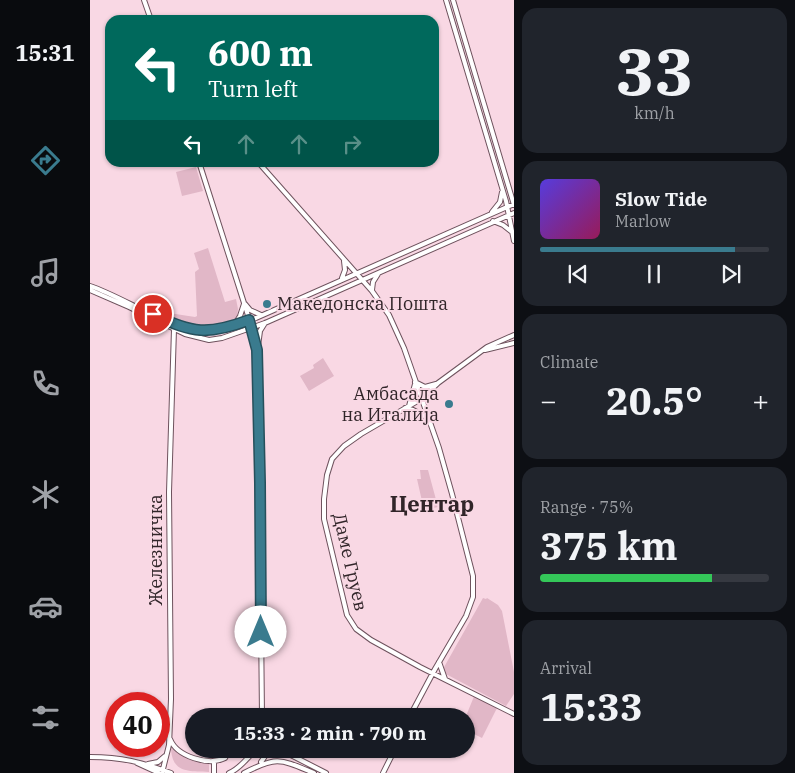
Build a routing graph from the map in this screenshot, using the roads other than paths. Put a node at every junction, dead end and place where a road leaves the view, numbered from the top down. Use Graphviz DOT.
graph roads {
  1 [pos="144,0"];
  2 [pos="446,0"];
  3 [pos="453,0"];
  4 [pos="150,15"];
  5 [pos="202,167"];
  6 [pos="262,167"];
  7 [pos="509,186"];
  8 [pos="502,190"];
  9 [pos="514,192"];
  10 [pos="514,204"];
  11 [pos="507,206"];
  12 [pos="490,213"];
  13 [pos="514,213"];
  14 [pos="509,215"];
  15 [pos="493,221"];
  16 [pos="512,232"];
  17 [pos="514,241"];
  18 [pos="344,259"];
  19 [pos="379,272"];
  20 [pos="356,273"];
  21 [pos="341,279"];
  22 [pos="362,280"];
  23 [pos="90,286"];
  24 [pos="90,290"];
  25 [pos="372,291"];
  26 [pos="162,301"];
  27 [pos="244,304"];
  28 [pos="153,314"];
  29 [pos="261,315"];
  30 [pos="249,320"];
  31 [pos="265,322"];
  32 [pos="234,326"];
  33 [pos="174,327"];
  34 [pos="252,328"];
  35 [pos="514,335"];
  36 [pos="514,343"];
  37 [pos="257,350"];
  38 [pos="480,352"];
  39 [pos="415,381"];
  40 [pos="438,383"];
  41 [pos="421,399"];
  42 [pos="407,407"];
  43 [pos="428,418"];
  44 [pos="439,662"];
  45 [pos="423,669"];
  46 [pos="432,673"];
  47 [pos="428,680"];
  48 [pos="447,680"];
  49 [pos="262,708"];
  50 [pos="414,708"];
  51 [pos="514,714"];
  52 [pos="170,737"];
  53 [pos="90,757"];
  54 [pos="164,757"];
  55 [pos="166,757"];
  56 [pos="225,758"];
  57 [pos="248,758"];
  58 [pos="265,758"];
  59 [pos="296,758"];
  60 [pos="390,758"];
  61 [pos="214,761"];
  62 [pos="146,766"];
  63 [pos="257,766"];
  64 [pos="161,772"];
  65 [pos="150,773"];
  66 [pos="171,773"];
  67 [pos="214,773"];
  68 [pos="229,773"];
  69 [pos="244,773"];
  70 [pos="314,773"];
  71 [pos="326,773"];
  72 [pos="383,773"];
  1 -- 4 [label="street"];
  2 -- 8 [label="street"];
  3 -- 7 [label="street"];
  5 -- 27 [label="street"];
  6 -- 18 [label="street"];
  7 -- 9 [label="street"];
  7 -- 10 [label="street"];
  8 -- 11 [label="street"];
  8 -- 12 [label="street"];
  10 -- 11 [label="street"];
  11 -- 12 [label="street"];
  11 -- 14 [label="street"];
  12 -- 20 [label="street"];
  13 -- 14 [label="street"];
  14 -- 15 [label="street"];
  14 -- 16 [label="street"];
  15 -- 16 [label="street"];
  15 -- 19 [label="street"];
  16 -- 17 [label="street"];
  18 -- 20 [label="street"];
  18 -- 21 [label="street"];
  19 -- 22 [label="street"];
  19 -- 25 [label="street"];
  20 -- 21 [label="street"];
  20 -- 22 [label="street"];
  21 -- 29 [label="street"];
  22 -- 25 [label="street"];
  22 -- 31 [label="street"];
  23 -- 28 [label="street"];
  24 -- 33 [label="street"];
  25 -- 39 [label="street"];
  26 -- 28 [label="street"];
  27 -- 29 [label="street"];
  27 -- 30 [label="street"];
  27 -- 32 [label="street"];
  28 -- 33 [label="street"];
  29 -- 30 [label="street"];
  30 -- 32 [label="street"];
  30 -- 34 [label="street"];
  31 -- 34 [label="street"];
  31 -- 37 [label="street"];
  32 -- 33 [label="street"];
  33 -- 34 [label="street"];
  33 -- 52 [label="street, Железничка"];
  34 -- 37 [label="street"];
  35 -- 38 [label="street"];
  36 -- 38 [label="street"];
  37 -- 49 [label="street"];
  38 -- 40 [label="street, Даме Груев"];
  39 -- 40 [label="street"];
  39 -- 41 [label="street"];
  39 -- 42 [label="street"];
  40 -- 41 [label="street, Даме Груев"];
  41 -- 42 [label="street, Даме Груев"];
  41 -- 43 [label="street"];
  42 -- 43 [label="street"];
  42 -- 45 [label="street, Даме Груев"];
  43 -- 44 [label="street"];
  44 -- 46 [label="street"];
  44 -- 48 [label="street"];
  45 -- 46 [label="street, Даме Груев"];
  45 -- 47 [label="street"];
  46 -- 47 [label="street"];
  46 -- 48 [label="street, Даме Груев"];
  47 -- 50 [label="street"];
  48 -- 51 [label="street, Даме Груев"];
  52 -- 61 [label="street"];
  53 -- 62 [label="street"];
  54 -- 62 [label="street"];
  55 -- 64 [label="street, Железничка"];
  56 -- 61 [label="street"];
  57 -- 68 [label="street"];
  58 -- 63 [label="street"];
  59 -- 71 [label="street"];
  60 -- 72 [label="street"];
  61 -- 67 [label="street"];
  62 -- 64 [label="street"];
  62 -- 65 [label="street"];
  63 -- 69 [label="street"];
  63 -- 70 [label="street"];
  64 -- 66 [label="street"];
}
